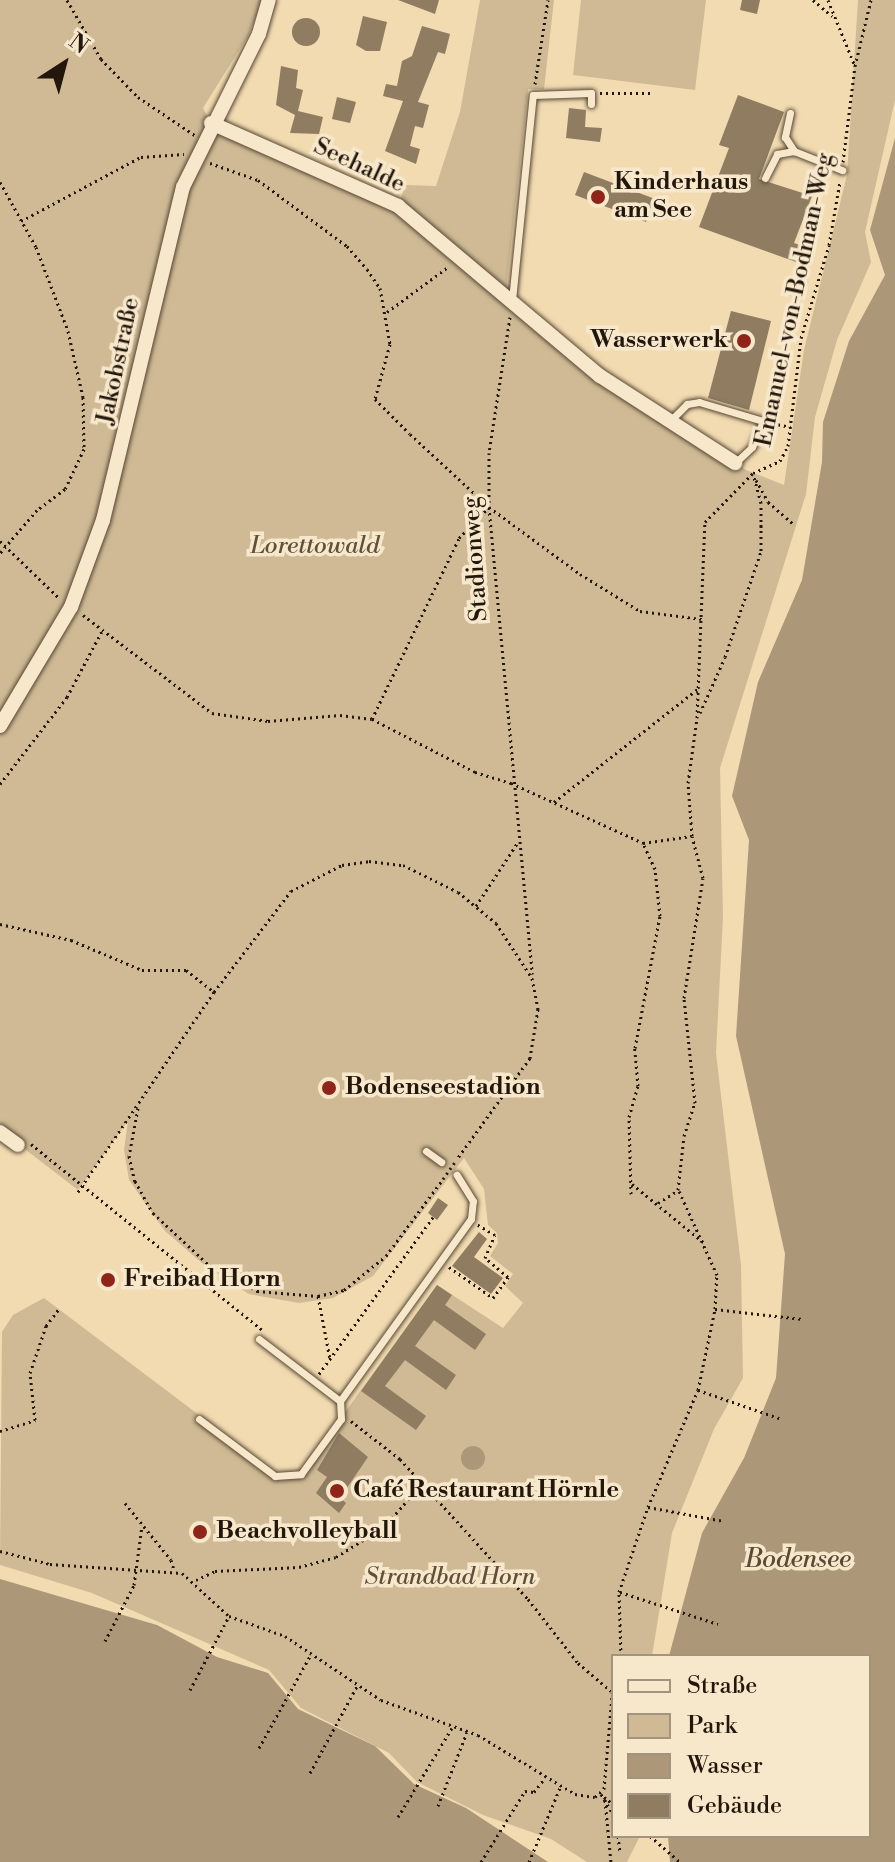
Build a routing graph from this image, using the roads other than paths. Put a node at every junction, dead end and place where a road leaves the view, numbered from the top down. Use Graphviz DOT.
graph roads {
  1 [pos="269,0"];
  2 [pos="591,104"];
  3 [pos="790,113"];
  4 [pos="211,123"];
  5 [pos="794,151"];
  6 [pos="842,170"];
  7 [pos="765,178"];
  8 [pos="512,302"];
  9 [pos="668,422"];
  10 [pos="735,463"];
  11 [pos="0,726"];
  12 [pos="0,1132"];
  13 [pos="21,1142"];
  14 [pos="426,1151"];
  15 [pos="441,1162"];
  16 [pos="457,1175"];
  17 [pos="259,1339"];
  18 [pos="340,1401"];
  19 [pos="199,1419"];
  1 -- 4 [label="street, Jakobstraße"];
  2 -- 8 [label="lane"];
  3 -- 5 [label="lane"];
  4 -- 8 [label="street, Seehalde"];
  4 -- 11 [label="street, Jakobstraße"];
  5 -- 6 [label="lane"];
  5 -- 7 [label="lane"];
  8 -- 9 [label="street, Seehalde"];
  9 -- 10 [label="street, Seehalde"];
  9 -- 10 [label="lane"];
  12 -- 13 [label="street"];
  14 -- 15 [label="lane"];
  16 -- 18 [label="lane"];
  17 -- 18 [label="lane"];
  18 -- 19 [label="lane"];
}
